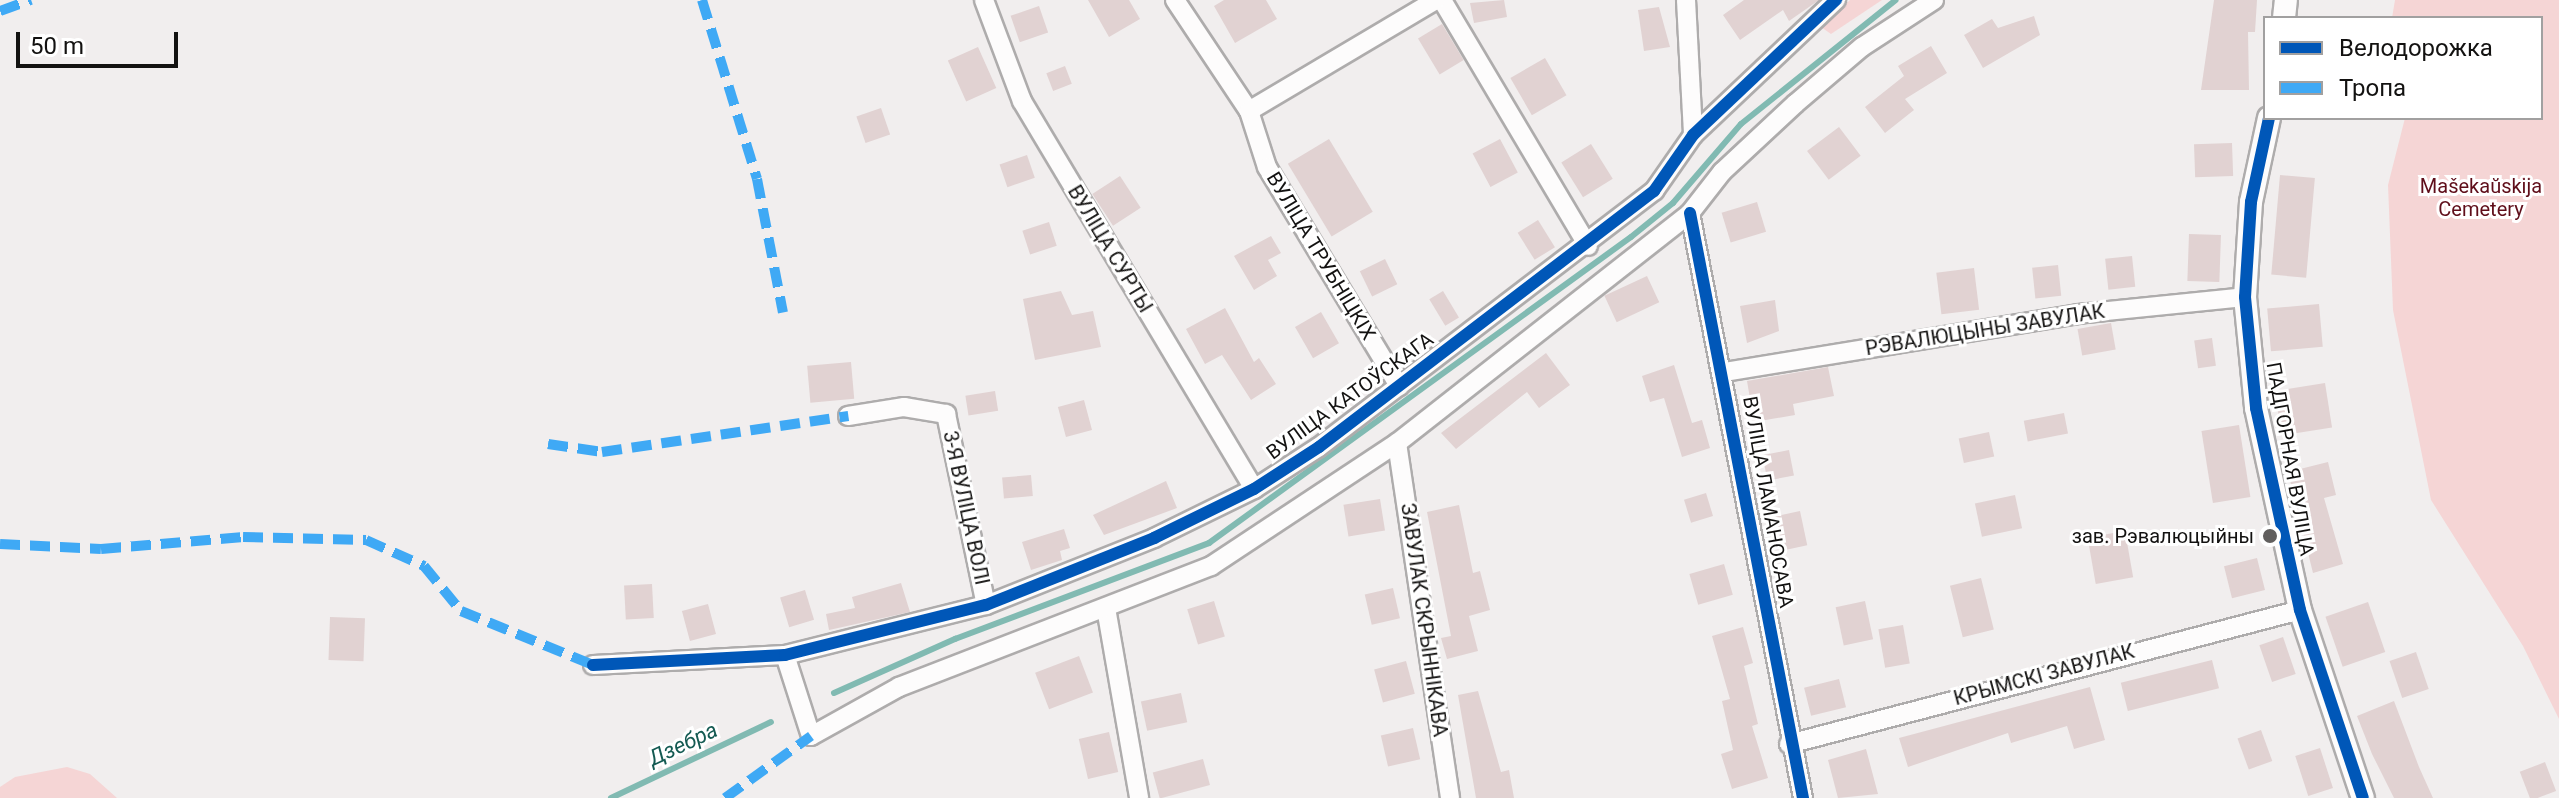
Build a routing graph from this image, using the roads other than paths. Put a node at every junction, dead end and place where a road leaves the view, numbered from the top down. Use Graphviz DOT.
graph roads {
  1 [pos="984,0"];
  2 [pos="1175,0"];
  3 [pos="1436,0"];
  4 [pos="1442,0"];
  5 [pos="1686,0"];
  6 [pos="1836,0"];
  7 [pos="1934,0"];
  8 [pos="1249,111"];
  9 [pos="2269,120"];
  10 [pos="1693,135"];
  11 [pos="1690,213"];
  12 [pos="1588,246"];
  13 [pos="2245,297"];
  14 [pos="1725,372"];
  15 [pos="1399,386"];
  16 [pos="848,416"];
  17 [pos="1397,443"];
  18 [pos="1254,489"];
  19 [pos="986,605"];
  20 [pos="1106,608"];
  21 [pos="2300,610"];
  22 [pos="785,655"];
  23 [pos="593,665"];
  24 [pos="1789,744"];
  25 [pos="1139,798"];
  26 [pos="1450,798"];
  27 [pos="1803,798"];
  28 [pos="2363,798"];
  1 -- 18 [label="street, ВУЛІЦА СУРТЫ"];
  2 -- 8 [label="street, ВУЛІЦА ТРУБНІЦКІХ"];
  3 -- 8 [label="street"];
  4 -- 12 [label="street"];
  5 -- 10 [label="street"];
  6 -- 10 [label="street, ВУЛІЦА КАТОЎСКАГА"];
  7 -- 11 [label="street"];
  8 -- 15 [label="street, ВУЛІЦА ТРУБНІЦКІХ"];
  9 -- 13 [label="street, ПАДГОРНАЯ ВУЛІЦА"];
  10 -- 12 [label="street, ВУЛІЦА КАТОЎСКАГА"];
  11 -- 14 [label="street, ВУЛІЦА ЛАМАНОСАВА"];
  11 -- 17 [label="street"];
  12 -- 15 [label="street, ВУЛІЦА КАТОЎСКАГА"];
  13 -- 14 [label="street, РЭВАЛЮЦЫНЫ ЗАВУЛАК"];
  13 -- 21 [label="street, ПАДГОРНАЯ ВУЛІЦА"];
  14 -- 24 [label="street, ВУЛІЦА ЛАМАНОСАВА"];
  15 -- 18 [label="street, ВУЛІЦА КАТОЎСКАГА"];
  16 -- 19 [label="street, 3-Я ВУЛІЦА ВОЛІ"];
  17 -- 20 [label="street"];
  17 -- 26 [label="street, ЗАВУЛАК СКРЫННІКАВА"];
  18 -- 19 [label="street, ВУЛІЦА КАТОЎСКАГА"];
  19 -- 22 [label="street, ВУЛІЦА КАТОЎСКАГА"];
  20 -- 22 [label="street"];
  20 -- 25 [label="street"];
  21 -- 24 [label="street, КРЫМСКІ ЗАВУЛАК"];
  21 -- 28 [label="street, ПАДГОРНАЯ ВУЛІЦА"];
  22 -- 23 [label="street, ВУЛІЦА КАТОЎСКАГА"];
  24 -- 27 [label="street, ВУЛІЦА ЛАМАНОСАВА"];
}
